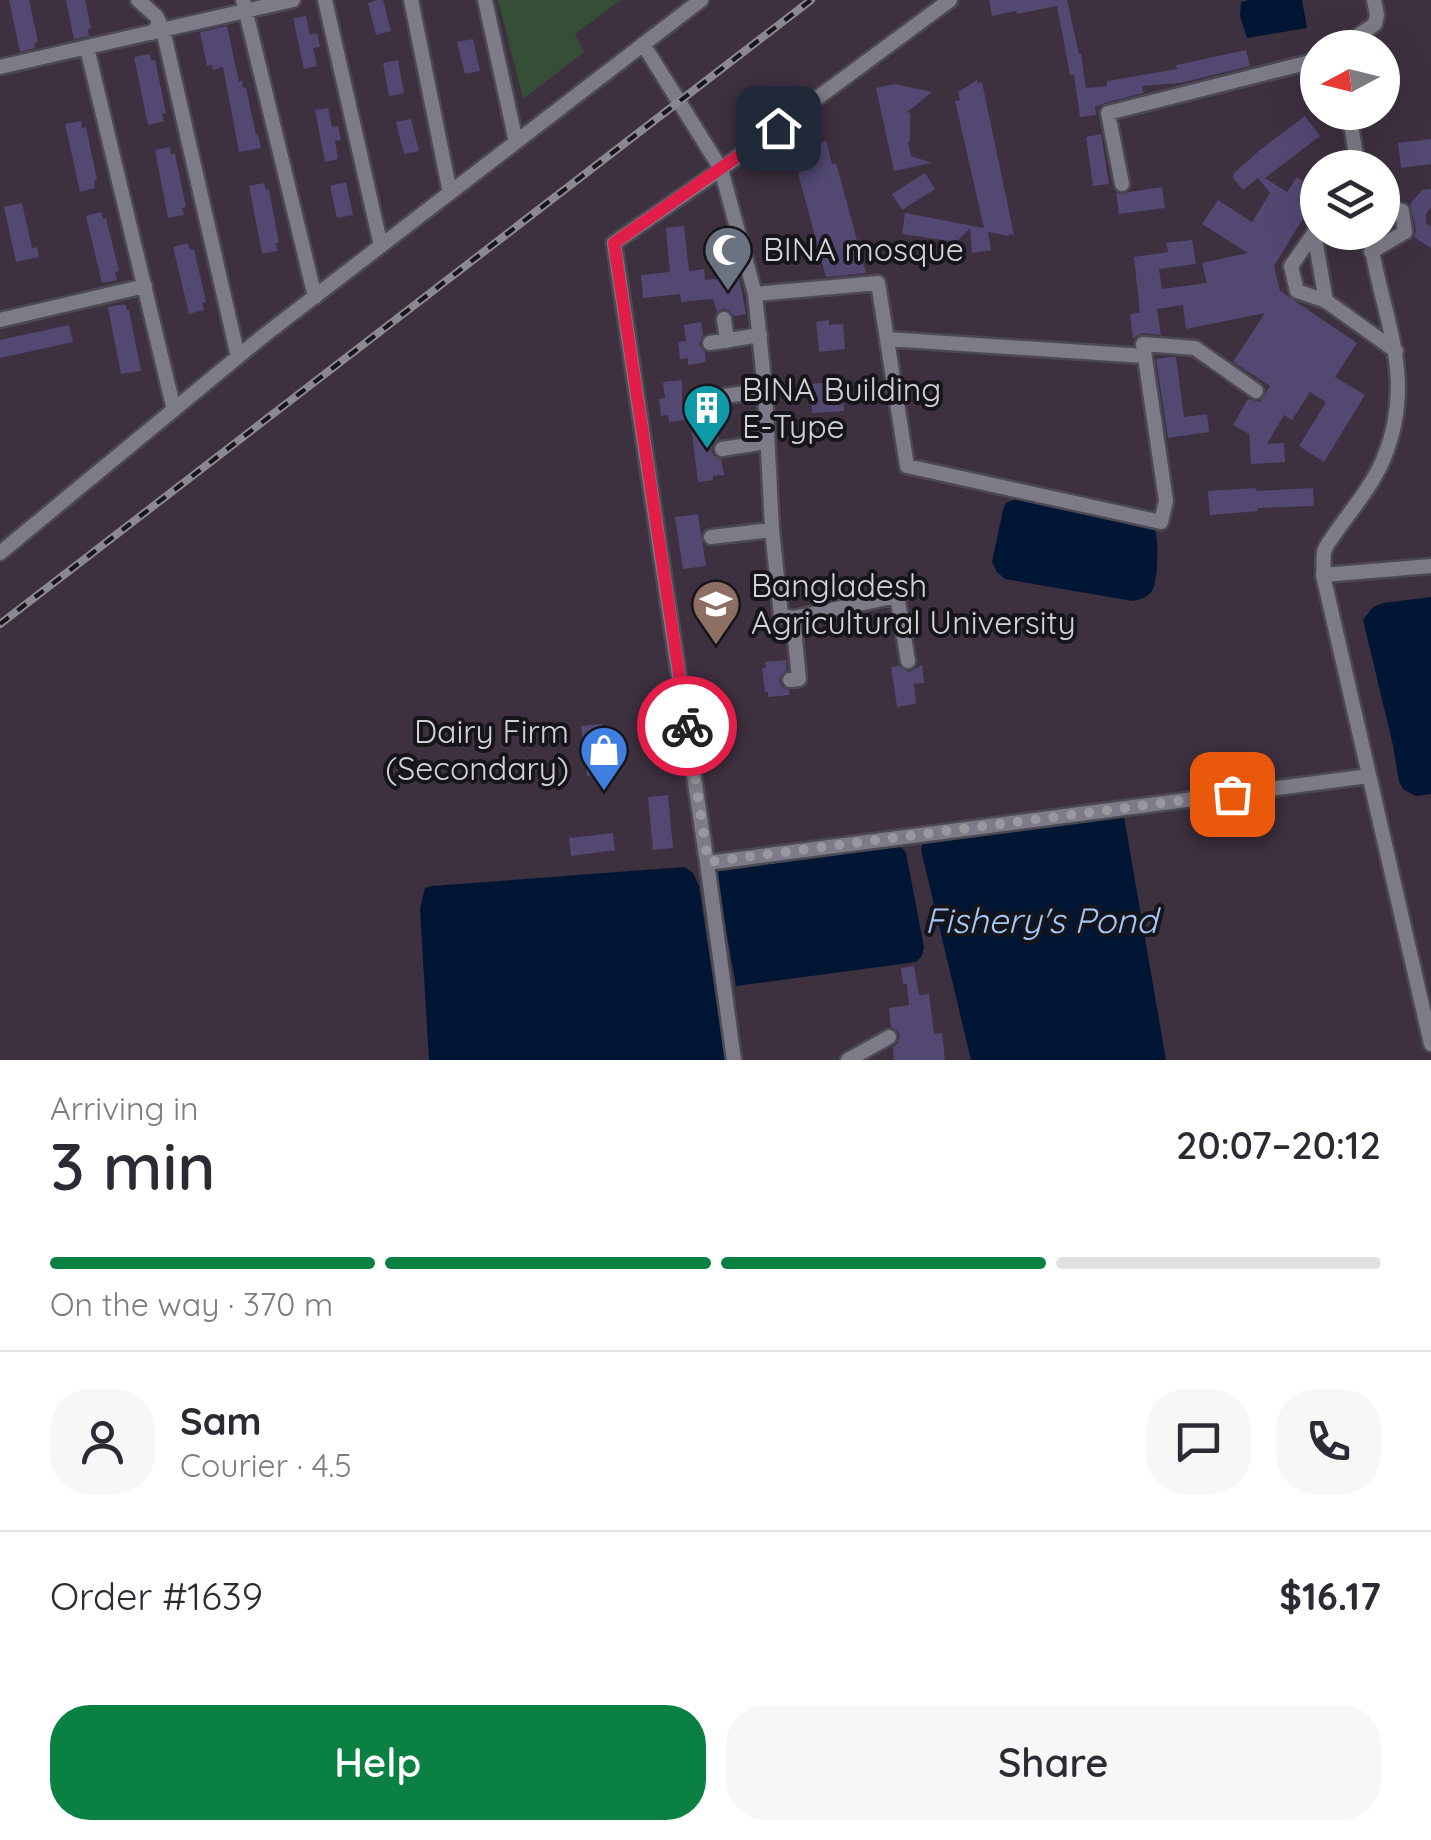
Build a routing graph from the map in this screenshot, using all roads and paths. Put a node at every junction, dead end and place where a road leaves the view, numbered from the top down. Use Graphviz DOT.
graph roads {
  1 [pos="138,0"];
  2 [pos="292,0"];
  3 [pos="326,0"];
  4 [pos="411,0"];
  5 [pos="486,0"];
  6 [pos="701,0"];
  7 [pos="950,0"];
  8 [pos="1374,0"];
  9 [pos="244,5"];
  10 [pos="1366,30"];
  11 [pos="157,31"];
  12 [pos="643,44"];
  13 [pos="87,48"];
  14 [pos="1300,65"];
  15 [pos="0,68"];
  16 [pos="516,142"];
  17 [pos="721,169"];
  18 [pos="1122,184"];
  19 [pos="450,193"];
  20 [pos="1400,210"];
  21 [pos="1400,235"];
  22 [pos="381,246"];
  23 [pos="1302,250"];
  24 [pos="1319,250"];
  25 [pos="1374,250"];
  26 [pos="1371,252"];
  27 [pos="144,286"];
  28 [pos="755,294"];
  29 [pos="315,296"];
  30 [pos="1326,300"];
  31 [pos="724,319"];
  32 [pos="0,320"];
  33 [pos="760,335"];
  34 [pos="887,339"];
  35 [pos="727,340"];
  36 [pos="710,344"];
  37 [pos="1396,350"];
  38 [pos="1144,356"];
  39 [pos="238,357"];
  40 [pos="765,390"];
  41 [pos="1256,391"];
  42 [pos="694,401"];
  43 [pos="174,410"];
  44 [pos="767,442"];
  45 [pos="722,449"];
  46 [pos="772,530"];
  47 [pos="712,537"];
  48 [pos="0,553"];
  49 [pos="1431,566"];
  50 [pos="1324,575"];
  51 [pos="793,618"];
  52 [pos="908,661"];
  53 [pos="790,680"];
  54 [pos="1369,776"];
  55 [pos="708,862"];
  56 [pos="889,1038"];
  57 [pos="1431,1044"];
  58 [pos="734,1060"];
  59 [pos="848,1060"];
  1 -- 11 [label="street"];
  2 -- 9 [label="street"];
  3 -- 22 [label="street"];
  4 -- 19 [label="street"];
  5 -- 16 [label="street"];
  6 -- 12 [label="street"];
  7 -- 17 [label="street"];
  8 -- 10 [label="street"];
  9 -- 11 [label="street"];
  9 -- 29 [label="street"];
  11 -- 13 [label="street"];
  11 -- 39 [label="street"];
  12 -- 16 [label="street"];
  12 -- 17 [label="street"];
  13 -- 15 [label="street"];
  13 -- 27 [label="street"];
  14 -- 18 [label="street"];
  16 -- 19 [label="street"];
  17 -- 28 [label="street"];
  17 -- 55 [label="street"];
  19 -- 22 [label="street"];
  20 -- 21 [label="street"];
  22 -- 29 [label="street"];
  23 -- 30 [label="street"];
  24 -- 30 [label="street"];
  25 -- 26 [label="street"];
  26 -- 37 [label="street"];
  27 -- 32 [label="street"];
  27 -- 43 [label="street"];
  28 -- 33 [label="street"];
  28 -- 34 [label="street"];
  29 -- 39 [label="street"];
  30 -- 37 [label="street"];
  31 -- 35 [label="street"];
  33 -- 35 [label="street"];
  33 -- 40 [label="street"];
  34 -- 38 [label="street"];
  34 -- 38 [label="street"];
  35 -- 36 [label="street"];
  37 -- 50 [label="street"];
  38 -- 41 [label="street"];
  39 -- 43 [label="street"];
  40 -- 42 [label="street"];
  40 -- 44 [label="street"];
  43 -- 48 [label="street"];
  44 -- 45 [label="street"];
  44 -- 46 [label="street"];
  46 -- 47 [label="street"];
  46 -- 51 [label="street"];
  49 -- 50 [label="street"];
  50 -- 54 [label="street"];
  51 -- 52 [label="street"];
  51 -- 53 [label="street"];
  54 -- 55 [label="street"];
  54 -- 57 [label="street"];
  55 -- 58 [label="street"];
  56 -- 59 [label="street"];
}
